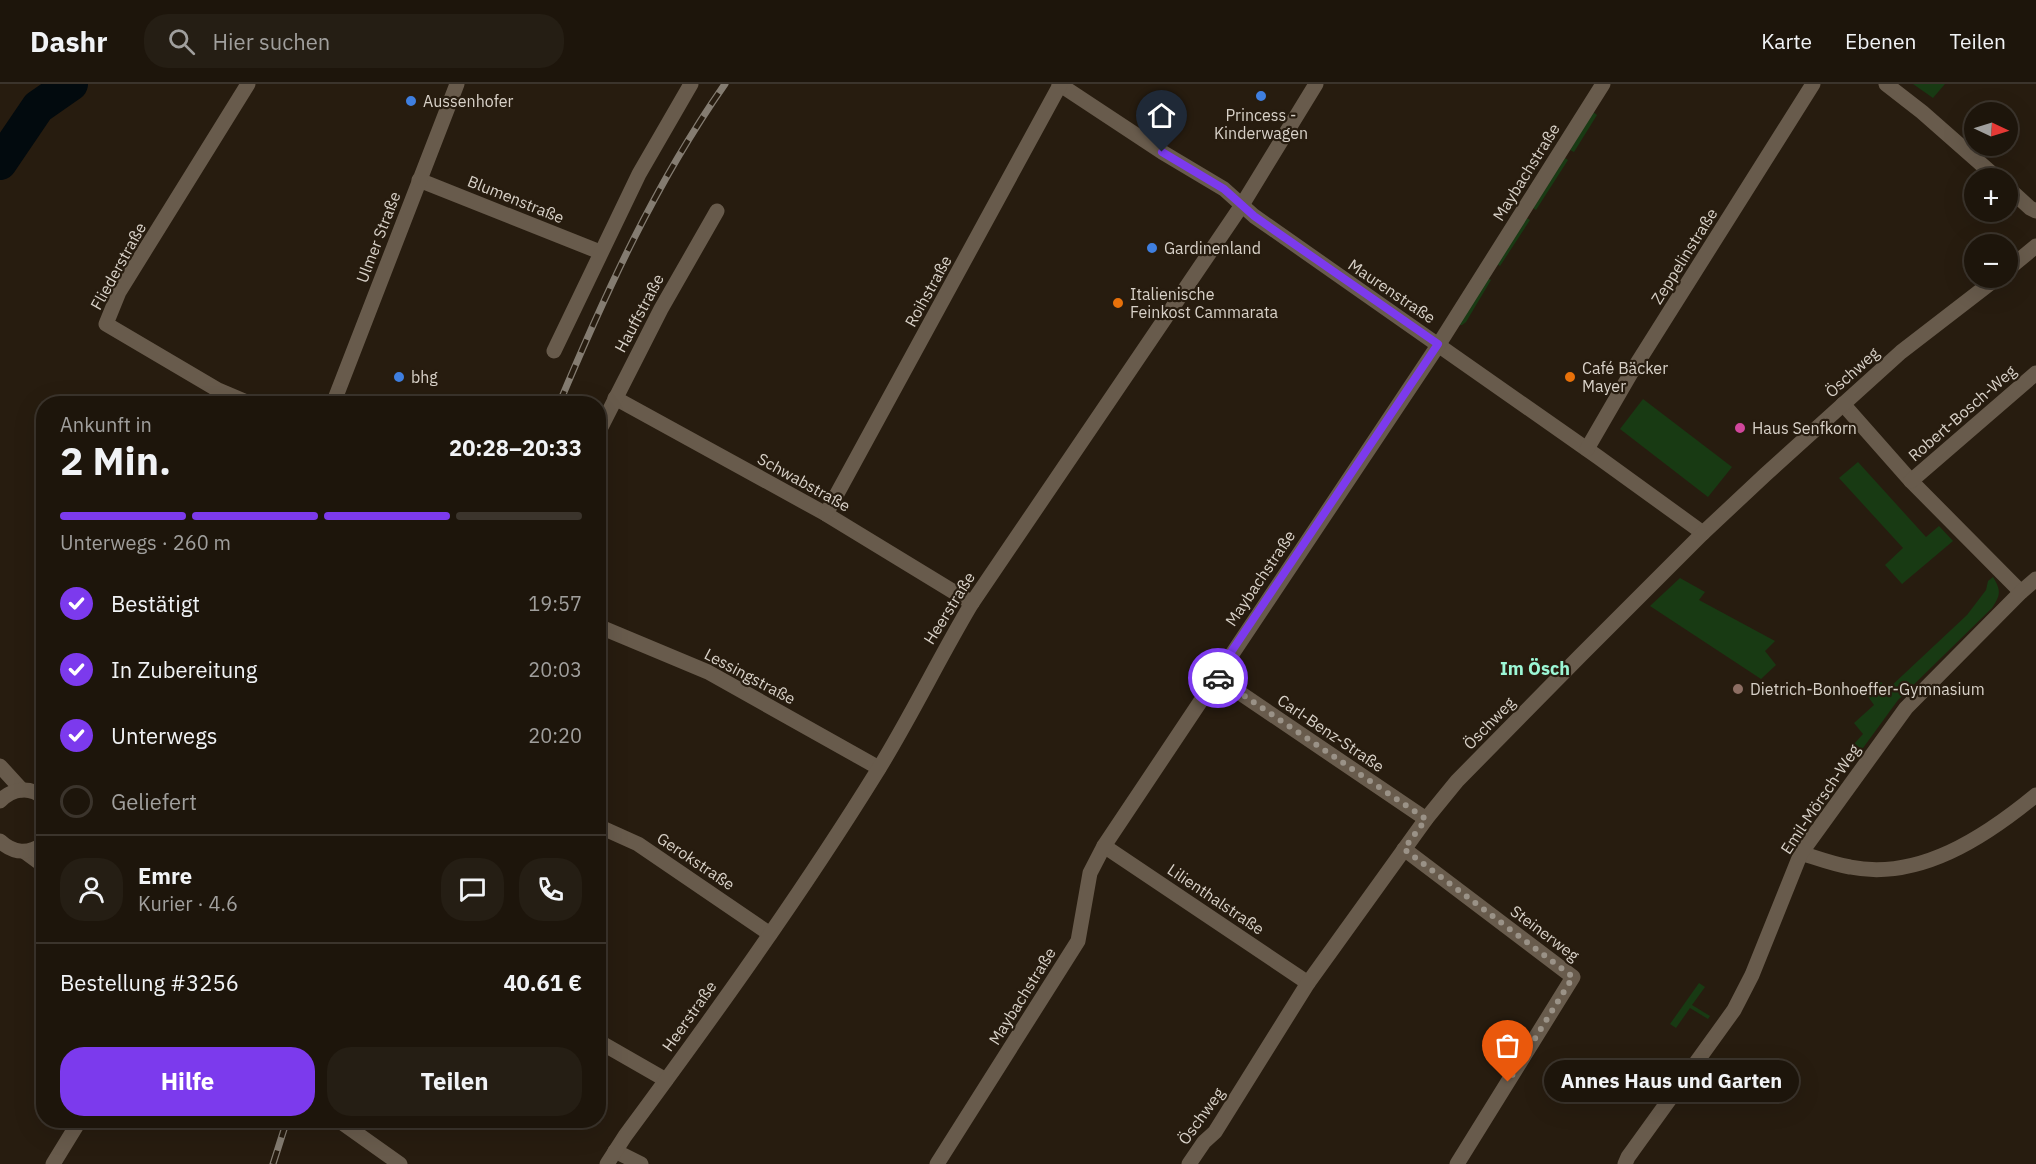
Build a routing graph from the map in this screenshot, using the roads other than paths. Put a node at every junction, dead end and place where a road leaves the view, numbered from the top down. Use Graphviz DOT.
graph roads {
  1 [pos="248,84"];
  2 [pos="457,84"];
  3 [pos="690,84"];
  4 [pos="1316,84"];
  5 [pos="1603,84"];
  6 [pos="1813,84"];
  7 [pos="1886,84"];
  8 [pos="1060,85"];
  9 [pos="1986,168"];
  10 [pos="419,180"];
  11 [pos="2018,197"];
  12 [pos="1242,205"];
  13 [pos="717,211"];
  14 [pos="2036,211"];
  15 [pos="2036,246"];
  16 [pos="600,252"];
  17 [pos="2018,261"];
  18 [pos="1984,288"];
  19 [pos="1438,344"];
  20 [pos="554,351"];
  21 [pos="2036,373"];
  22 [pos="232,396"];
  23 [pos="336,396"];
  24 [pos="615,398"];
  25 [pos="1843,404"];
  26 [pos="606,417"];
  27 [pos="1587,449"];
  28 [pos="1911,481"];
  29 [pos="826,514"];
  30 [pos="1702,533"];
  31 [pos="2036,579"];
  32 [pos="2021,592"];
  33 [pos="972,603"];
  34 [pos="606,629"];
  35 [pos="1215,676"];
  36 [pos="0,766"];
  37 [pos="879,768"];
  38 [pos="35,791"];
  39 [pos="2036,795"];
  40 [pos="0,801"];
  41 [pos="1426,819"];
  42 [pos="606,830"];
  43 [pos="0,841"];
  44 [pos="1104,846"];
  45 [pos="36,849"];
  46 [pos="1404,849"];
  47 [pos="20,851"];
  48 [pos="1801,853"];
  49 [pos="0,860"];
  50 [pos="36,861"];
  51 [pos="770,934"];
  52 [pos="1308,983"];
  53 [pos="606,1046"];
  54 [pos="666,1080"];
  55 [pos="75,1128"];
  56 [pos="349,1128"];
  57 [pos="611,1158"];
  58 [pos="53,1164"];
  59 [pos="400,1164"];
  60 [pos="640,1164"];
  61 [pos="937,1164"];
  62 [pos="1189,1164"];
  63 [pos="1457,1164"];
  64 [pos="1625,1164"];
  1 -- 22 [label="street, Fliederstraße"];
  2 -- 10 [label="street, Ulmer Straße"];
  3 -- 16 [label="street"];
  4 -- 12 [label="street, Heerstraße"];
  5 -- 19 [label="street, Maybachstraße"];
  6 -- 27 [label="street, Zeppelinstraße"];
  7 -- 9 [label="street"];
  8 -- 12 [label="street, Maurenstraße"];
  8 -- 29 [label="street, Roihstraße"];
  10 -- 16 [label="street, Blumenstraße"];
  10 -- 23 [label="street, Ulmer Straße"];
  11 -- 14 [label="street"];
  12 -- 19 [label="street, Maurenstraße"];
  12 -- 33 [label="street, Heerstraße"];
  13 -- 24 [label="street, Hauffstraße"];
  15 -- 17 [label="street"];
  16 -- 20 [label="street"];
  18 -- 25 [label="street, Öschweg"];
  19 -- 27 [label="street, Maurenstraße"];
  19 -- 35 [label="street, Maybachstraße"];
  21 -- 28 [label="street, Robert-Bosch-Weg"];
  24 -- 26 [label="street, Hauffstraße"];
  24 -- 29 [label="street, Schwabstraße"];
  25 -- 28 [label="street, Robert-Bosch-Weg"];
  25 -- 30 [label="street, Öschweg"];
  27 -- 30 [label="street, Maurenstraße"];
  28 -- 32 [label="street, Robert-Bosch-Weg"];
  29 -- 33 [label="street, Schwabstraße"];
  30 -- 41 [label="street, Öschweg"];
  31 -- 32 [label="street, Emil-Mörsch-Weg"];
  32 -- 48 [label="street, Emil-Mörsch-Weg"];
  33 -- 37 [label="street, Heerstraße"];
  34 -- 37 [label="street, Lessingstraße"];
  35 -- 41 [label="street, Carl-Benz-Straße"];
  35 -- 44 [label="street, Maybachstraße"];
  36 -- 38 [label="street"];
  37 -- 51 [label="street, Heerstraße"];
  38 -- 40 [label="street"];
  39 -- 48 [label="street"];
  41 -- 46 [label="street, Öschweg"];
  42 -- 51 [label="street, Gerokstraße"];
  43 -- 47 [label="street"];
  44 -- 52 [label="street, Lilienthalstraße"];
  44 -- 61 [label="street, Maybachstraße"];
  45 -- 47 [label="street"];
  46 -- 52 [label="street, Öschweg"];
  46 -- 63 [label="street, Steinerweg"];
  47 -- 49 [label="street"];
  47 -- 50 [label="street"];
  48 -- 64 [label="street, Emil-Mörsch-Weg"];
  51 -- 54 [label="street, Heerstraße"];
  52 -- 62 [label="street, Öschweg"];
  53 -- 54 [label="street"];
  54 -- 57 [label="street, Heerstraße"];
  55 -- 58 [label="street"];
  56 -- 59 [label="street"];
  57 -- 60 [label="street"];
}
